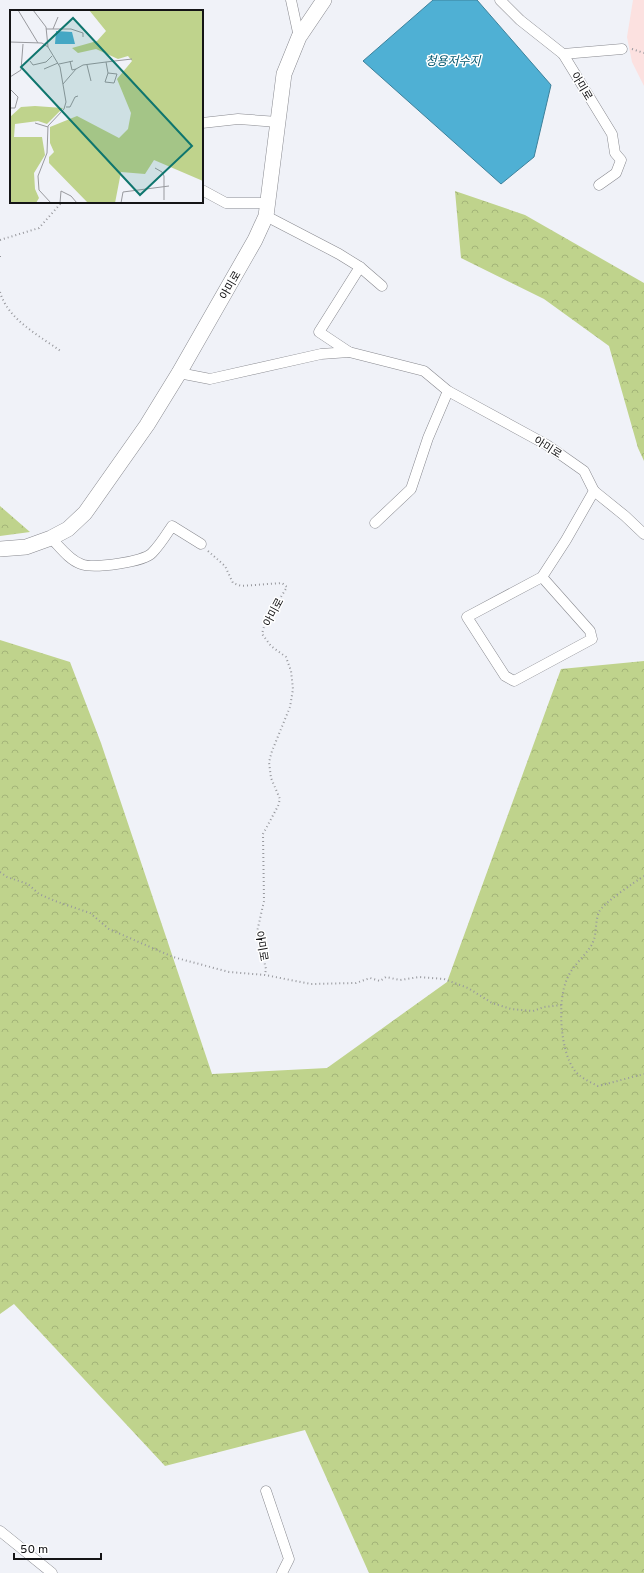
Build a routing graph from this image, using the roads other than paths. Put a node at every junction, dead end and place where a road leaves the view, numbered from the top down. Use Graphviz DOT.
graph roads {
  1 [pos="291,0"];
  2 [pos="324,0"];
  3 [pos="500,0"];
  4 [pos="299,37"];
  5 [pos="622,49"];
  6 [pos="564,54"];
  7 [pos="278,122"];
  8 [pos="203,123"];
  9 [pos="599,185"];
  10 [pos="203,191"];
  11 [pos="267,210"];
  12 [pos="360,267"];
  13 [pos="382,286"];
  14 [pos="349,352"];
  15 [pos="179,373"];
  16 [pos="448,391"];
  17 [pos="594,491"];
  18 [pos="376,523"];
  19 [pos="644,534"];
  20 [pos="51,538"];
  21 [pos="202,544"];
  22 [pos="0,549"];
  23 [pos="542,577"];
  24 [pos="266,1491"];
  25 [pos="0,1531"];
  26 [pos="52,1573"];
  27 [pos="282,1573"];
  1 -- 4 [label="street"];
  2 -- 4 [label="main road, 아미로"];
  3 -- 6 [label="street, 아미로"];
  4 -- 7 [label="main road, 아미로"];
  5 -- 6 [label="street"];
  6 -- 9 [label="street, 아미로"];
  7 -- 8 [label="street"];
  7 -- 11 [label="main road, 아미로"];
  10 -- 11 [label="street"];
  11 -- 12 [label="street"];
  11 -- 15 [label="main road, 아미로"];
  12 -- 13 [label="street"];
  12 -- 14 [label="street"];
  14 -- 15 [label="street, 아미로"];
  14 -- 16 [label="street, 아미로"];
  15 -- 20 [label="main road, 아미로"];
  16 -- 17 [label="street, 아미로"];
  16 -- 18 [label="street"];
  17 -- 19 [label="street, 아미로"];
  17 -- 23 [label="street"];
  20 -- 21 [label="street"];
  20 -- 22 [label="main road, 아미로"];
  23 -- 23 [label="street"];
  24 -- 27 [label="street"];
  25 -- 26 [label="street"];
}
